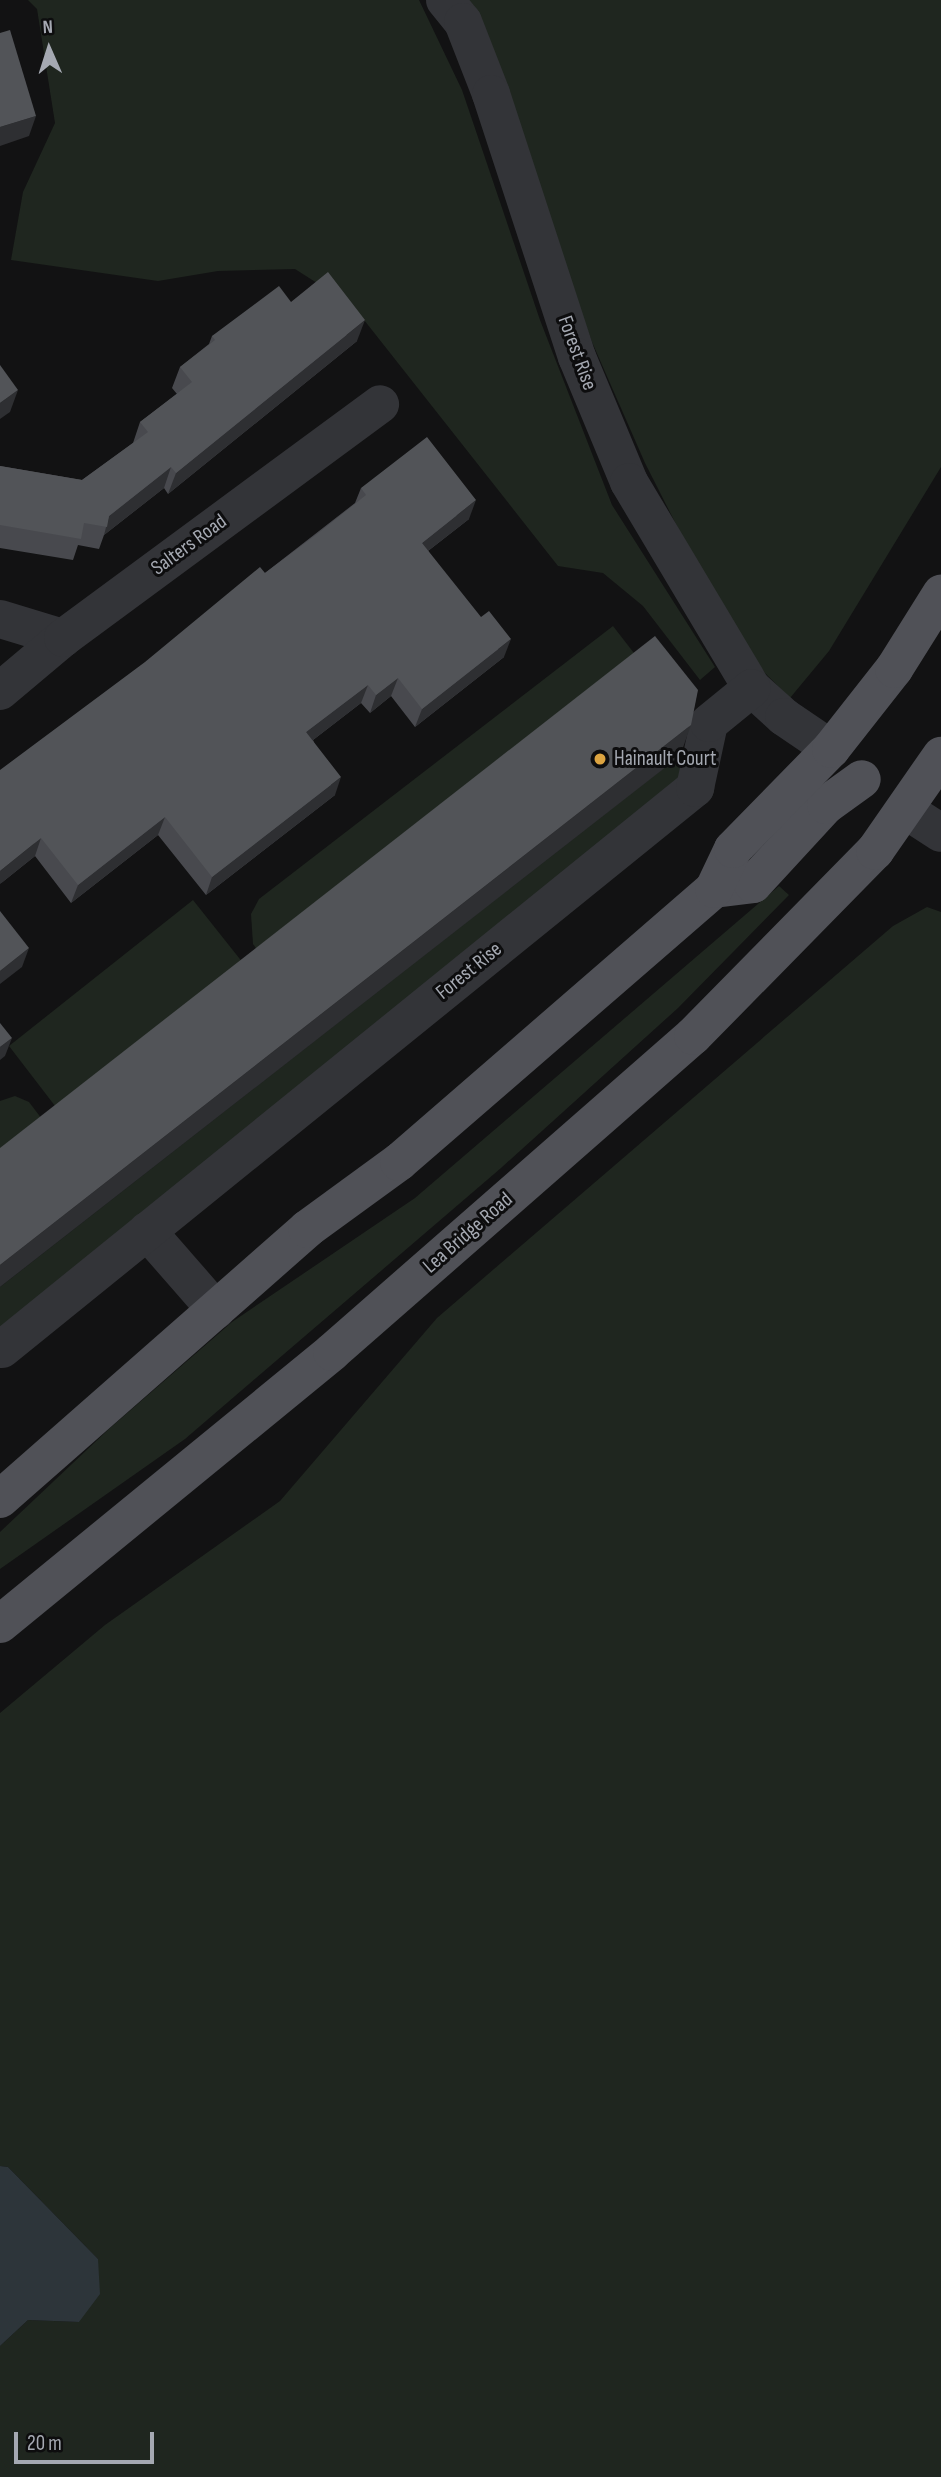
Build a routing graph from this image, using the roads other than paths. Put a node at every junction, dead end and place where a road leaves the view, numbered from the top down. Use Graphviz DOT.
graph roads {
  1 [pos="445,0"];
  2 [pos="380,404"];
  3 [pos="941,594"];
  4 [pos="0,619"];
  5 [pos="63,638"];
  6 [pos="752,688"];
  7 [pos="0,691"];
  8 [pos="831,749"];
  9 [pos="941,756"];
  10 [pos="862,779"];
  11 [pos="907,811"];
  12 [pos="941,833"];
  13 [pos="714,889"];
  14 [pos="147,1231"];
  15 [pos="216,1310"];
  16 [pos="2,1349"];
  17 [pos="0,1499"];
  18 [pos="0,1625"];
  1 -- 6 [label="street, Forest Rise"];
  2 -- 5 [label="street, Salters Road"];
  3 -- 8 [label="main road"];
  4 -- 5 [label="street"];
  5 -- 7 [label="street, Salters Road"];
  6 -- 8 [label="street, Forest Rise"];
  6 -- 14 [label="street, Forest Rise"];
  8 -- 10 [label="main road"];
  8 -- 13 [label="main road"];
  9 -- 11 [label="main road, Lea Bridge Road"];
  10 -- 11 [label="main road"];
  10 -- 13 [label="main road"];
  11 -- 12 [label="street"];
  11 -- 18 [label="main road, Lea Bridge Road"];
  13 -- 15 [label="main road"];
  14 -- 15 [label="street"];
  14 -- 16 [label="street, Forest Rise"];
  15 -- 17 [label="main road"];
}
